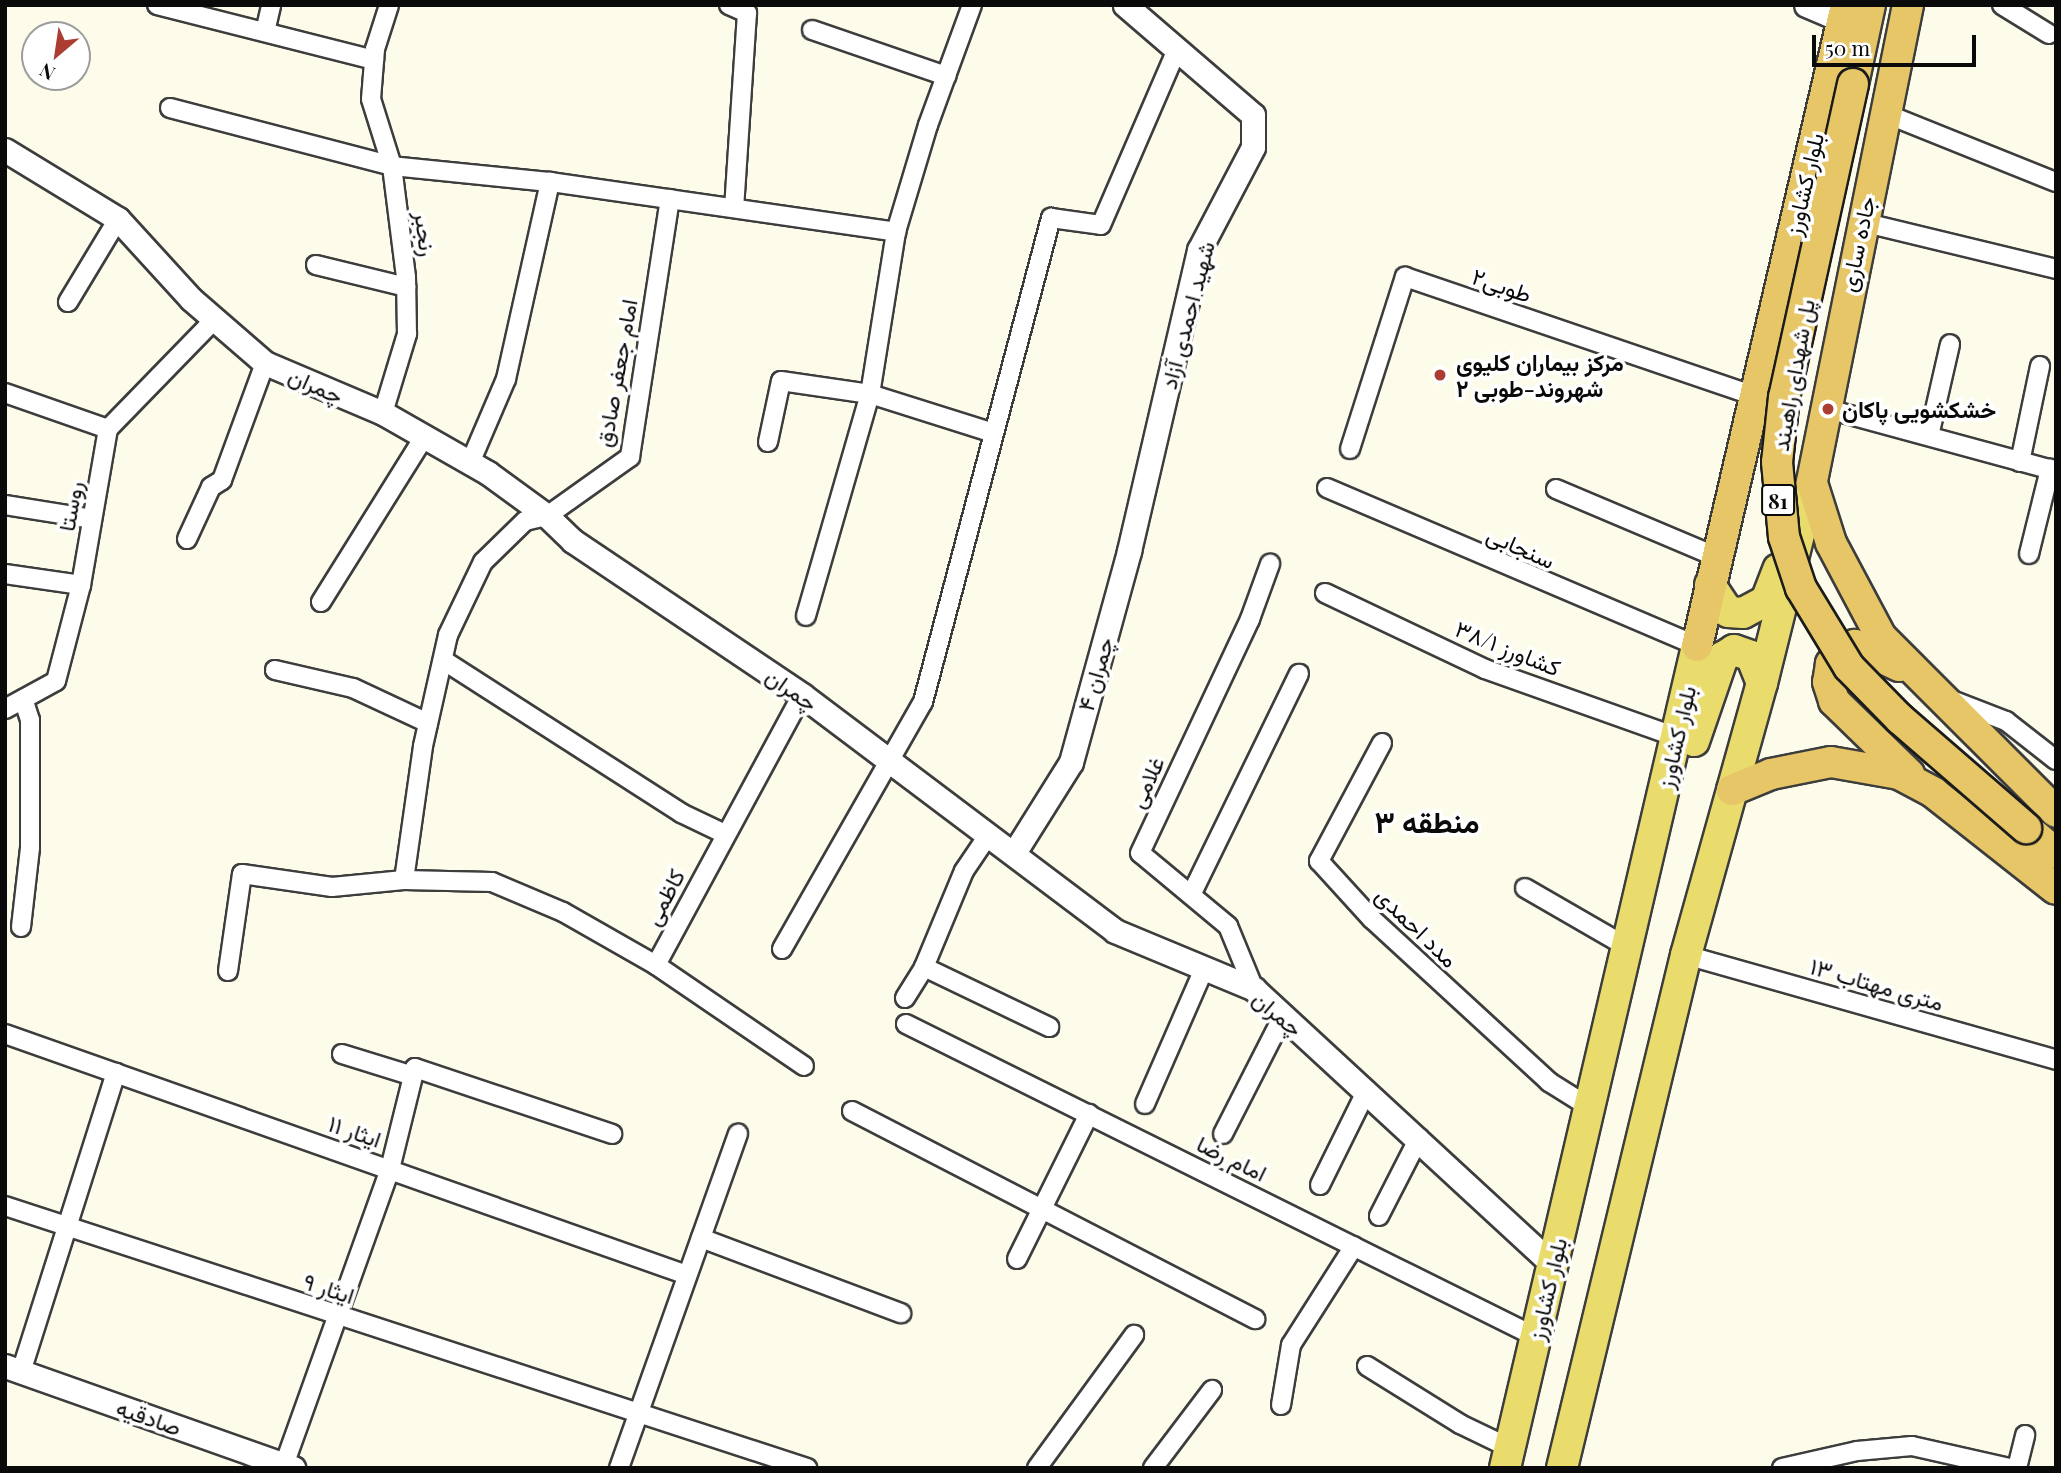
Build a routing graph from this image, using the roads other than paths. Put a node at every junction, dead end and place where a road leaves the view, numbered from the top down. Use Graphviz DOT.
graph roads {
  1 [pos="157,5"];
  2 [pos="271,5"];
  3 [pos="389,5"];
  4 [pos="729,5"];
  5 [pos="972,5"];
  6 [pos="1125,5"];
  7 [pos="1806,5"];
  8 [pos="1870,5"];
  9 [pos="1908,5"];
  10 [pos="2002,5"];
  11 [pos="1844,13"];
  12 [pos="812,30"];
  13 [pos="265,33"];
  14 [pos="2049,34"];
  15 [pos="1177,49"];
  16 [pos="374,60"];
  17 [pos="946,76"];
  18 [pos="170,108"];
  19 [pos="1884,113"];
  20 [pos="5,150"];
  21 [pos="392,166"];
  22 [pos="550,182"];
  23 [pos="2056,182"];
  24 [pos="670,199"];
  25 [pos="734,208"];
  26 [pos="118,219"];
  27 [pos="1862,222"];
  28 [pos="897,232"];
  29 [pos="316,265"];
  30 [pos="2056,269"];
  31 [pos="407,287"];
  32 [pos="68,302"];
  33 [pos="214,321"];
  34 [pos="1951,344"];
  35 [pos="265,363"];
  36 [pos="2040,366"];
  37 [pos="5,393"];
  38 [pos="870,394"];
  39 [pos="1754,396"];
  40 [pos="1824,408"];
  41 [pos="383,414"];
  42 [pos="108,429"];
  43 [pos="994,433"];
  44 [pos="1929,436"];
  45 [pos="424,437"];
  46 [pos="768,442"];
  47 [pos="1350,449"];
  48 [pos="2020,462"];
  49 [pos="470,463"];
  50 [pos="2053,470"];
  51 [pos="1145,481"];
  52 [pos="1812,484"];
  53 [pos="1327,488"];
  54 [pos="1556,488"];
  55 [pos="5,505"];
  56 [pos="547,516"];
  57 [pos="92,519"];
  58 [pos="187,539"];
  59 [pos="2029,554"];
  60 [pos="1270,564"];
  61 [pos="1714,571"];
  62 [pos="5,574"];
  63 [pos="81,585"];
  64 [pos="1325,593"];
  65 [pos="321,602"];
  66 [pos="806,616"];
  67 [pos="1697,646"];
  68 [pos="443,660"];
  69 [pos="275,670"];
  70 [pos="1299,674"];
  71 [pos="1762,683"];
  72 [pos="1923,684"];
  73 [pos="802,695"];
  74 [pos="23,699"];
  75 [pos="5,709"];
  76 [pos="428,723"];
  77 [pos="1676,737"];
  78 [pos="1382,743"];
  79 [pos="2056,760"];
  80 [pos="892,762"];
  81 [pos="1732,790"];
  82 [pos="1934,793"];
  83 [pos="2056,813"];
  84 [pos="725,834"];
  85 [pos="989,834"];
  86 [pos="1014,853"];
  87 [pos="1646,869"];
  88 [pos="2053,879"];
  89 [pos="404,880"];
  90 [pos="1525,888"];
  91 [pos="1192,893"];
  92 [pos="21,927"];
  93 [pos="1627,947"];
  94 [pos="782,949"];
  95 [pos="1686,955"];
  96 [pos="656,965"];
  97 [pos="924,967"];
  98 [pos="1205,969"];
  99 [pos="228,971"];
  100 [pos="1254,989"];
  101 [pos="905,998"];
  102 [pos="1283,1016"];
  103 [pos="906,1024"];
  104 [pos="1049,1027"];
  105 [pos="5,1034"];
  106 [pos="342,1054"];
  107 [pos="2056,1060"];
  108 [pos="804,1066"];
  109 [pos="116,1073"];
  110 [pos="413,1076"];
  111 [pos="1367,1090"];
  112 [pos="1144,1104"];
  113 [pos="1589,1107"];
  114 [pos="852,1111"];
  115 [pos="1089,1114"];
  116 [pos="612,1134"];
  117 [pos="737,1134"];
  118 [pos="1223,1134"];
  119 [pos="1419,1138"];
  120 [pos="390,1169"];
  121 [pos="1320,1185"];
  122 [pos="5,1206"];
  123 [pos="1041,1210"];
  124 [pos="1379,1216"];
  125 [pos="67,1227"];
  126 [pos="701,1238"];
  127 [pos="1354,1246"];
  128 [pos="1017,1259"];
  129 [pos="1553,1265"];
  130 [pos="687,1275"];
  131 [pos="901,1313"];
  132 [pos="337,1317"];
  133 [pos="1255,1319"];
  134 [pos="1134,1335"];
  135 [pos="1536,1337"];
  136 [pos="1367,1366"];
  137 [pos="13,1369"];
  138 [pos="1212,1390"];
  139 [pos="1281,1405"];
  140 [pos="637,1415"];
  141 [pos="2025,1435"];
  142 [pos="1507,1458"];
  143 [pos="287,1467"];
  144 [pos="619,1468"];
  145 [pos="807,1468"];
  146 [pos="1037,1468"];
  147 [pos="1153,1468"];
  148 [pos="1562,1468"];
  149 [pos="1782,1468"];
  150 [pos="2010,1468"];
  151 [pos="2017,1468"];
  1 -- 13 [label="street"];
  2 -- 13 [label="street"];
  3 -- 16 [label="street, رنجبر"];
  4 -- 25 [label="street"];
  5 -- 17 [label="street"];
  6 -- 15 [label="street, شهید احمدی آزاد"];
  7 -- 11 [label="street"];
  8 -- 88 [label="highway, پل شهدای راهبند / 81, bridge"];
  9 -- 19 [label="highway, جاده ساری / 81"];
  10 -- 14 [label="street"];
  11 -- 39 [label="highway, بلوار کشاورز"];
  12 -- 17 [label="street"];
  13 -- 16 [label="street"];
  15 -- 43 [label="street"];
  15 -- 51 [label="street, شهید احمدی آزاد"];
  16 -- 21 [label="street, رنجبر"];
  17 -- 28 [label="street"];
  18 -- 21 [label="street"];
  19 -- 23 [label="street"];
  19 -- 27 [label="highway, جاده ساری / 81"];
  20 -- 26 [label="street, چمران"];
  21 -- 22 [label="street"];
  21 -- 31 [label="street, رنجبر"];
  22 -- 24 [label="street"];
  22 -- 49 [label="street"];
  24 -- 25 [label="street"];
  24 -- 56 [label="street, امام جعفر صادق"];
  25 -- 28 [label="street"];
  26 -- 32 [label="street"];
  26 -- 33 [label="street, چمران"];
  27 -- 30 [label="street"];
  27 -- 40 [label="highway, جاده ساری / 81"];
  28 -- 38 [label="street"];
  29 -- 31 [label="street"];
  31 -- 41 [label="street, رنجبر"];
  33 -- 35 [label="street, چمران"];
  33 -- 42 [label="street"];
  34 -- 44 [label="street"];
  35 -- 41 [label="street, چمران"];
  35 -- 58 [label="street"];
  36 -- 48 [label="street"];
  37 -- 42 [label="street"];
  38 -- 43 [label="street"];
  38 -- 46 [label="street"];
  38 -- 66 [label="street"];
  39 -- 47 [label="street, طوبی۲"];
  39 -- 61 [label="highway, بلوار کشاورز"];
  40 -- 44 [label="street"];
  40 -- 52 [label="highway, جاده ساری / 81"];
  41 -- 45 [label="street, چمران"];
  42 -- 57 [label="street, روستا"];
  43 -- 80 [label="street"];
  44 -- 48 [label="street"];
  45 -- 49 [label="street, چمران"];
  45 -- 65 [label="street"];
  48 -- 50 [label="street"];
  49 -- 56 [label="street, چمران"];
  50 -- 59 [label="street"];
  51 -- 86 [label="street, چمران ۴"];
  52 -- 61 [label="main road"];
  52 -- 71 [label="main road"];
  52 -- 72 [label="highway, 81"];
  53 -- 67 [label="street, سنجابی"];
  54 -- 61 [label="street"];
  55 -- 57 [label="street"];
  56 -- 68 [label="street, امام جعفر صادق"];
  56 -- 73 [label="street, چمران"];
  57 -- 63 [label="street, روستا"];
  60 -- 91 [label="street, غلامی"];
  61 -- 67 [label="highway, بلوار کشاورز"];
  62 -- 63 [label="street"];
  63 -- 74 [label="street, روستا"];
  64 -- 77 [label="street, کشاورز ۳۸/۱"];
  67 -- 77 [label="main road, بلوار کشاورز"];
  68 -- 76 [label="street, امام جعفر صادق"];
  68 -- 84 [label="street"];
  69 -- 76 [label="street"];
  70 -- 91 [label="street"];
  71 -- 81 [label="main road"];
  71 -- 87 [label="main road"];
  72 -- 79 [label="street"];
  72 -- 82 [label="highway"];
  72 -- 83 [label="highway, 81"];
  73 -- 80 [label="street, چمران"];
  73 -- 84 [label="street, کاظمی"];
  74 -- 75 [label="street, روستا"];
  74 -- 92 [label="street"];
  76 -- 89 [label="street, امام جعفر صادق"];
  77 -- 87 [label="main road, بلوار کشاورز"];
  78 -- 113 [label="street, مدد احمدی"];
  80 -- 85 [label="street, چمران"];
  80 -- 94 [label="street"];
  81 -- 82 [label="highway"];
  81 -- 95 [label="main road"];
  82 -- 88 [label="highway"];
  84 -- 96 [label="street, کاظمی"];
  85 -- 86 [label="street, چمران"];
  85 -- 97 [label="street"];
  86 -- 98 [label="street, چمران"];
  87 -- 93 [label="main road, بلوار کشاورز"];
  89 -- 96 [label="street"];
  89 -- 99 [label="street"];
  90 -- 93 [label="street"];
  91 -- 100 [label="street, غلامی"];
  93 -- 113 [label="main road, بلوار کشاورز"];
  95 -- 107 [label="street, ۱۳ متری مهتاب"];
  95 -- 148 [label="main road"];
  96 -- 108 [label="street"];
  97 -- 101 [label="street"];
  97 -- 104 [label="street"];
  98 -- 100 [label="street, چمران"];
  98 -- 112 [label="street"];
  100 -- 102 [label="street, چمران"];
  102 -- 111 [label="street, چمران"];
  102 -- 118 [label="street"];
  103 -- 115 [label="street, امام رضا"];
  105 -- 109 [label="street, ایثار ۱۱"];
  106 -- 110 [label="street"];
  109 -- 120 [label="street, ایثار ۱۱"];
  109 -- 125 [label="street"];
  110 -- 116 [label="street"];
  110 -- 120 [label="street"];
  111 -- 119 [label="street, چمران"];
  111 -- 121 [label="street"];
  113 -- 129 [label="main road, بلوار کشاورز"];
  114 -- 123 [label="street"];
  115 -- 123 [label="street"];
  115 -- 127 [label="street, امام رضا"];
  117 -- 126 [label="street"];
  119 -- 124 [label="street"];
  119 -- 129 [label="street, چمران"];
  120 -- 130 [label="street, ایثار ۱۱"];
  120 -- 132 [label="street"];
  122 -- 125 [label="street, ایثار ۹"];
  123 -- 128 [label="street"];
  123 -- 133 [label="street"];
  125 -- 132 [label="street, ایثار ۹"];
  125 -- 137 [label="street"];
  126 -- 130 [label="street"];
  126 -- 131 [label="street"];
  127 -- 135 [label="street, امام رضا"];
  127 -- 139 [label="street"];
  129 -- 135 [label="main road, بلوار کشاورز"];
  130 -- 140 [label="street"];
  132 -- 140 [label="street, ایثار ۹"];
  132 -- 143 [label="street"];
  134 -- 146 [label="street"];
  135 -- 142 [label="main road, بلوار کشاورز"];
  136 -- 142 [label="street"];
  137 -- 143 [label="street, صادقیه"];
  138 -- 147 [label="street"];
  140 -- 144 [label="street"];
  140 -- 145 [label="street, ایثار ۹"];
  141 -- 151 [label="street"];
  149 -- 150 [label="street"];
}
